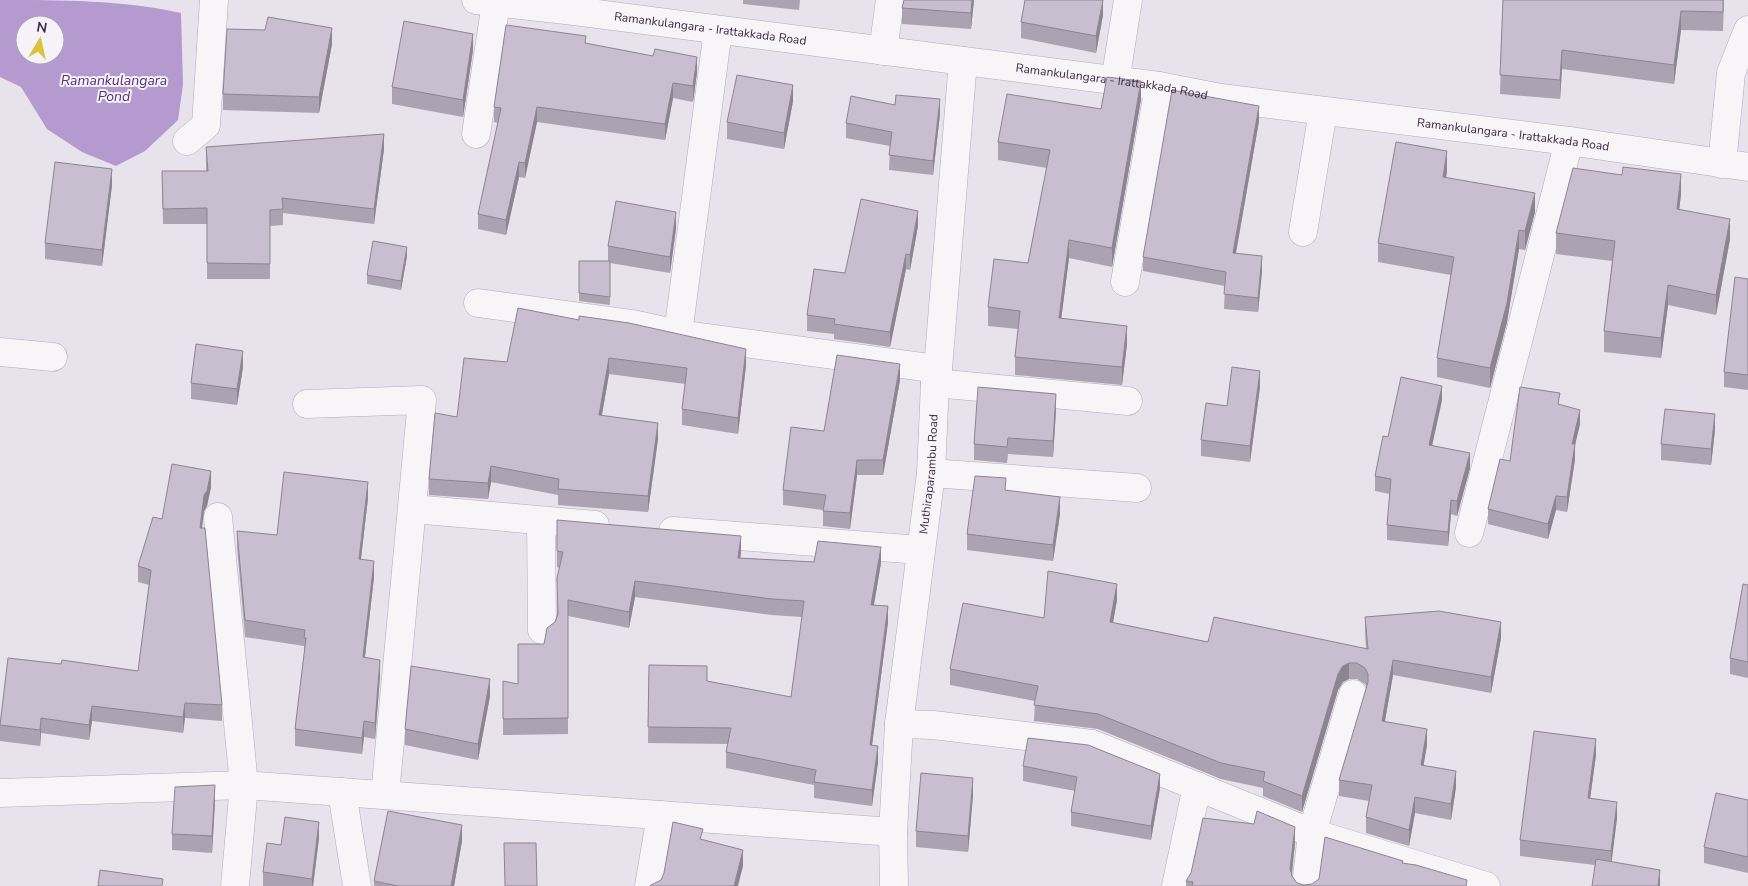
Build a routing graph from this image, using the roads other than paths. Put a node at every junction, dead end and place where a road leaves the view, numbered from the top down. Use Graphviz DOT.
graph roads {
  1 [pos="214,0"];
  2 [pos="890,0"];
  3 [pos="1128,0"];
  4 [pos="486,1"];
  5 [pos="567,5"];
  6 [pos="718,30"];
  7 [pos="1748,30"];
  8 [pos="883,51"];
  9 [pos="963,61"];
  10 [pos="1116,82"];
  11 [pos="1159,86"];
  12 [pos="1323,111"];
  13 [pos="476,134"];
  14 [pos="187,141"];
  15 [pos="1569,141"];
  16 [pos="1735,165"];
  17 [pos="1303,232"];
  18 [pos="1125,282"];
  19 [pos="478,303"];
  20 [pos="678,334"];
  21 [pos="0,352"];
  22 [pos="53,357"];
  23 [pos="937,376"];
  24 [pos="1128,401"];
  25 [pos="307,404"];
  26 [pos="931,473"];
  27 [pos="1137,488"];
  28 [pos="413,509"];
  29 [pos="218,517"];
  30 [pos="541,520"];
  31 [pos="619,526"];
  32 [pos="648,529"];
  33 [pos="1469,533"];
  34 [pos="920,550"];
  35 [pos="542,630"];
  36 [pos="1353,694"];
  37 [pos="899,724"];
  38 [pos="244,785"];
  39 [pos="1197,786"];
  40 [pos="342,792"];
  41 [pos="0,793"];
  42 [pos="385,795"];
  43 [pos="661,815"];
  44 [pos="893,832"];
  45 [pos="1312,833"];
  46 [pos="235,886"];
  47 [pos="357,886"];
  48 [pos="649,886"];
  49 [pos="894,886"];
  50 [pos="1176,886"];
  51 [pos="1306,886"];
  52 [pos="1486,886"];
  1 -- 14 [label="street"];
  2 -- 8 [label="street"];
  3 -- 10 [label="street"];
  4 -- 5 [label="street, Ramankulangara - Irattakkada Road"];
  4 -- 13 [label="street"];
  5 -- 6 [label="street, Ramankulangara - Irattakkada Road"];
  6 -- 8 [label="street, Ramankulangara - Irattakkada Road"];
  6 -- 20 [label="street"];
  7 -- 16 [label="street"];
  8 -- 9 [label="street, Ramankulangara - Irattakkada Road"];
  9 -- 10 [label="street, Ramankulangara - Irattakkada Road"];
  9 -- 23 [label="street, Muthiraparambu Road"];
  10 -- 11 [label="street, Ramankulangara - Irattakkada Road"];
  11 -- 12 [label="street, Ramankulangara - Irattakkada Road"];
  11 -- 18 [label="street"];
  12 -- 15 [label="street, Ramankulangara - Irattakkada Road"];
  12 -- 17 [label="street"];
  15 -- 16 [label="street, Ramankulangara - Irattakkada Road"];
  15 -- 33 [label="street"];
  19 -- 20 [label="street"];
  20 -- 23 [label="street"];
  21 -- 22 [label="street"];
  23 -- 24 [label="street"];
  23 -- 26 [label="street, Muthiraparambu Road"];
  25 -- 28 [label="street"];
  26 -- 27 [label="street"];
  26 -- 34 [label="street, Muthiraparambu Road"];
  28 -- 30 [label="street"];
  28 -- 42 [label="street"];
  29 -- 38 [label="street"];
  30 -- 31 [label="street"];
  30 -- 35 [label="street"];
  32 -- 34 [label="street"];
  34 -- 37 [label="street, Muthiraparambu Road"];
  36 -- 45 [label="street"];
  37 -- 39 [label="street"];
  37 -- 44 [label="street, Muthiraparambu Road"];
  38 -- 40 [label="street"];
  38 -- 41 [label="street"];
  38 -- 46 [label="street"];
  39 -- 45 [label="street"];
  39 -- 50 [label="street"];
  40 -- 42 [label="street"];
  40 -- 47 [label="street"];
  42 -- 43 [label="street"];
  43 -- 44 [label="street"];
  43 -- 48 [label="street"];
  44 -- 49 [label="street, Muthiraparambu Road"];
  45 -- 51 [label="street"];
  45 -- 52 [label="street"];
}
